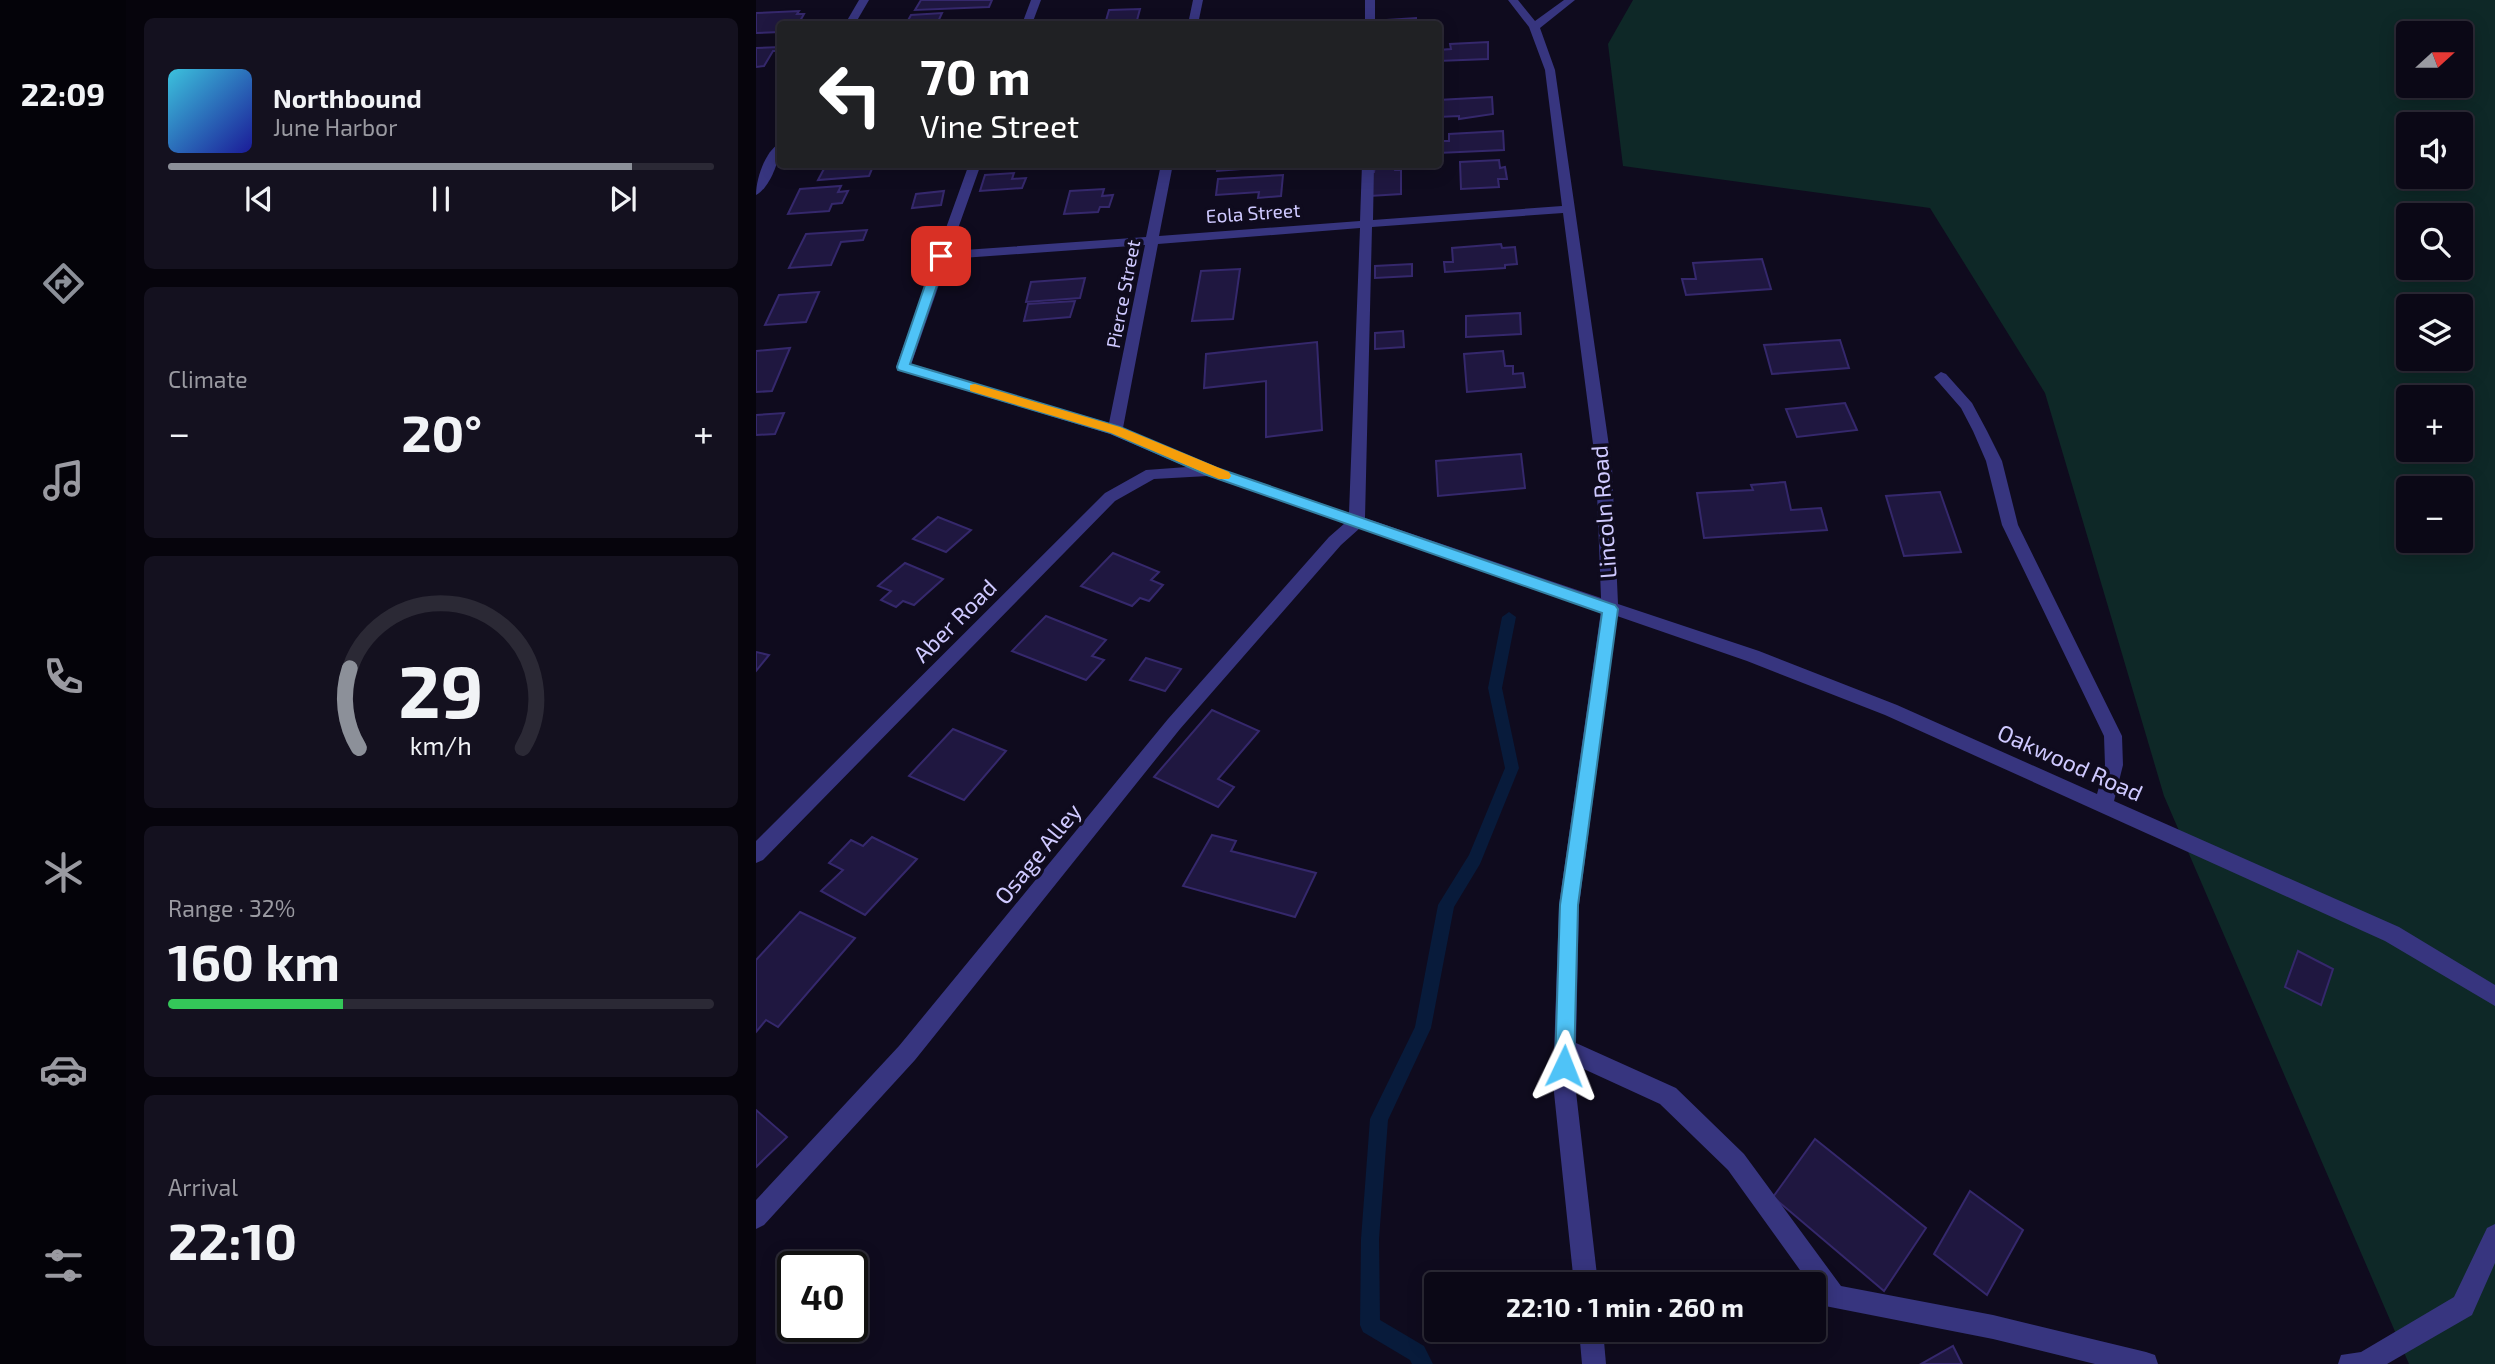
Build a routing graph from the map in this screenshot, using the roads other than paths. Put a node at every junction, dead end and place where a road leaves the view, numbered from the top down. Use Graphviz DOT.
graph roads {
  1 [pos="864,0"];
  2 [pos="1036,0"];
  3 [pos="1198,0"];
  4 [pos="1370,0"];
  5 [pos="1513,0"];
  6 [pos="1570,0"];
  7 [pos="852,21"];
  8 [pos="1028,21"];
  9 [pos="1194,21"];
  10 [pos="1370,21"];
  11 [pos="1534,27"];
  12 [pos="777,152"];
  13 [pos="974,168"];
  14 [pos="1166,168"];
  15 [pos="1368,168"];
  16 [pos="756,191"];
  17 [pos="1567,209"];
  18 [pos="1367,224"];
  19 [pos="1153,240"];
  20 [pos="941,256"];
  21 [pos="1941,377"];
  22 [pos="1115,430"];
  23 [pos="1212,472"];
  24 [pos="1357,522"];
  25 [pos="1610,609"];
  26 [pos="2104,804"];
  27 [pos="756,854"];
  28 [pos="2495,996"];
  29 [pos="1565,1049"];
  30 [pos="756,1217"];
  31 [pos="2495,1236"];
  32 [pos="1585,1272"];
  33 [pos="1592,1342"];
  34 [pos="1594,1364"];
  35 [pos="2146,1364"];
  36 [pos="2350,1364"];
  1 -- 7 [label="street"];
  2 -- 8 [label="street"];
  3 -- 9 [label="street"];
  4 -- 10 [label="street"];
  5 -- 11 [label="street, Lincoln Road"];
  6 -- 11 [label="street"];
  11 -- 17 [label="street, Lincoln Road"];
  12 -- 16 [label="street"];
  13 -- 20 [label="street"];
  14 -- 19 [label="street, Pierce Street"];
  15 -- 18 [label="street"];
  17 -- 18 [label="street, Eola Street"];
  17 -- 25 [label="street, Lincoln Road"];
  18 -- 19 [label="street, Eola Street"];
  18 -- 24 [label="street"];
  19 -- 20 [label="street, Eola Street"];
  19 -- 22 [label="street, Pierce Street"];
  20 -- 22 [label="street, Oakwood Road"];
  21 -- 26 [label="street"];
  22 -- 23 [label="street, Oakwood Road"];
  23 -- 24 [label="street, Oakwood Road"];
  23 -- 27 [label="street, Aber Road"];
  24 -- 25 [label="street, Oakwood Road"];
  24 -- 30 [label="street, Osage Alley"];
  25 -- 26 [label="street, Oakwood Road"];
  25 -- 29 [label="street, Lincoln Road"];
  26 -- 28 [label="street, Oakwood Road"];
  29 -- 32 [label="street, Lincoln Road"];
  29 -- 35 [label="street"];
  31 -- 36 [label="street"];
  33 -- 34 [label="street"];
}
